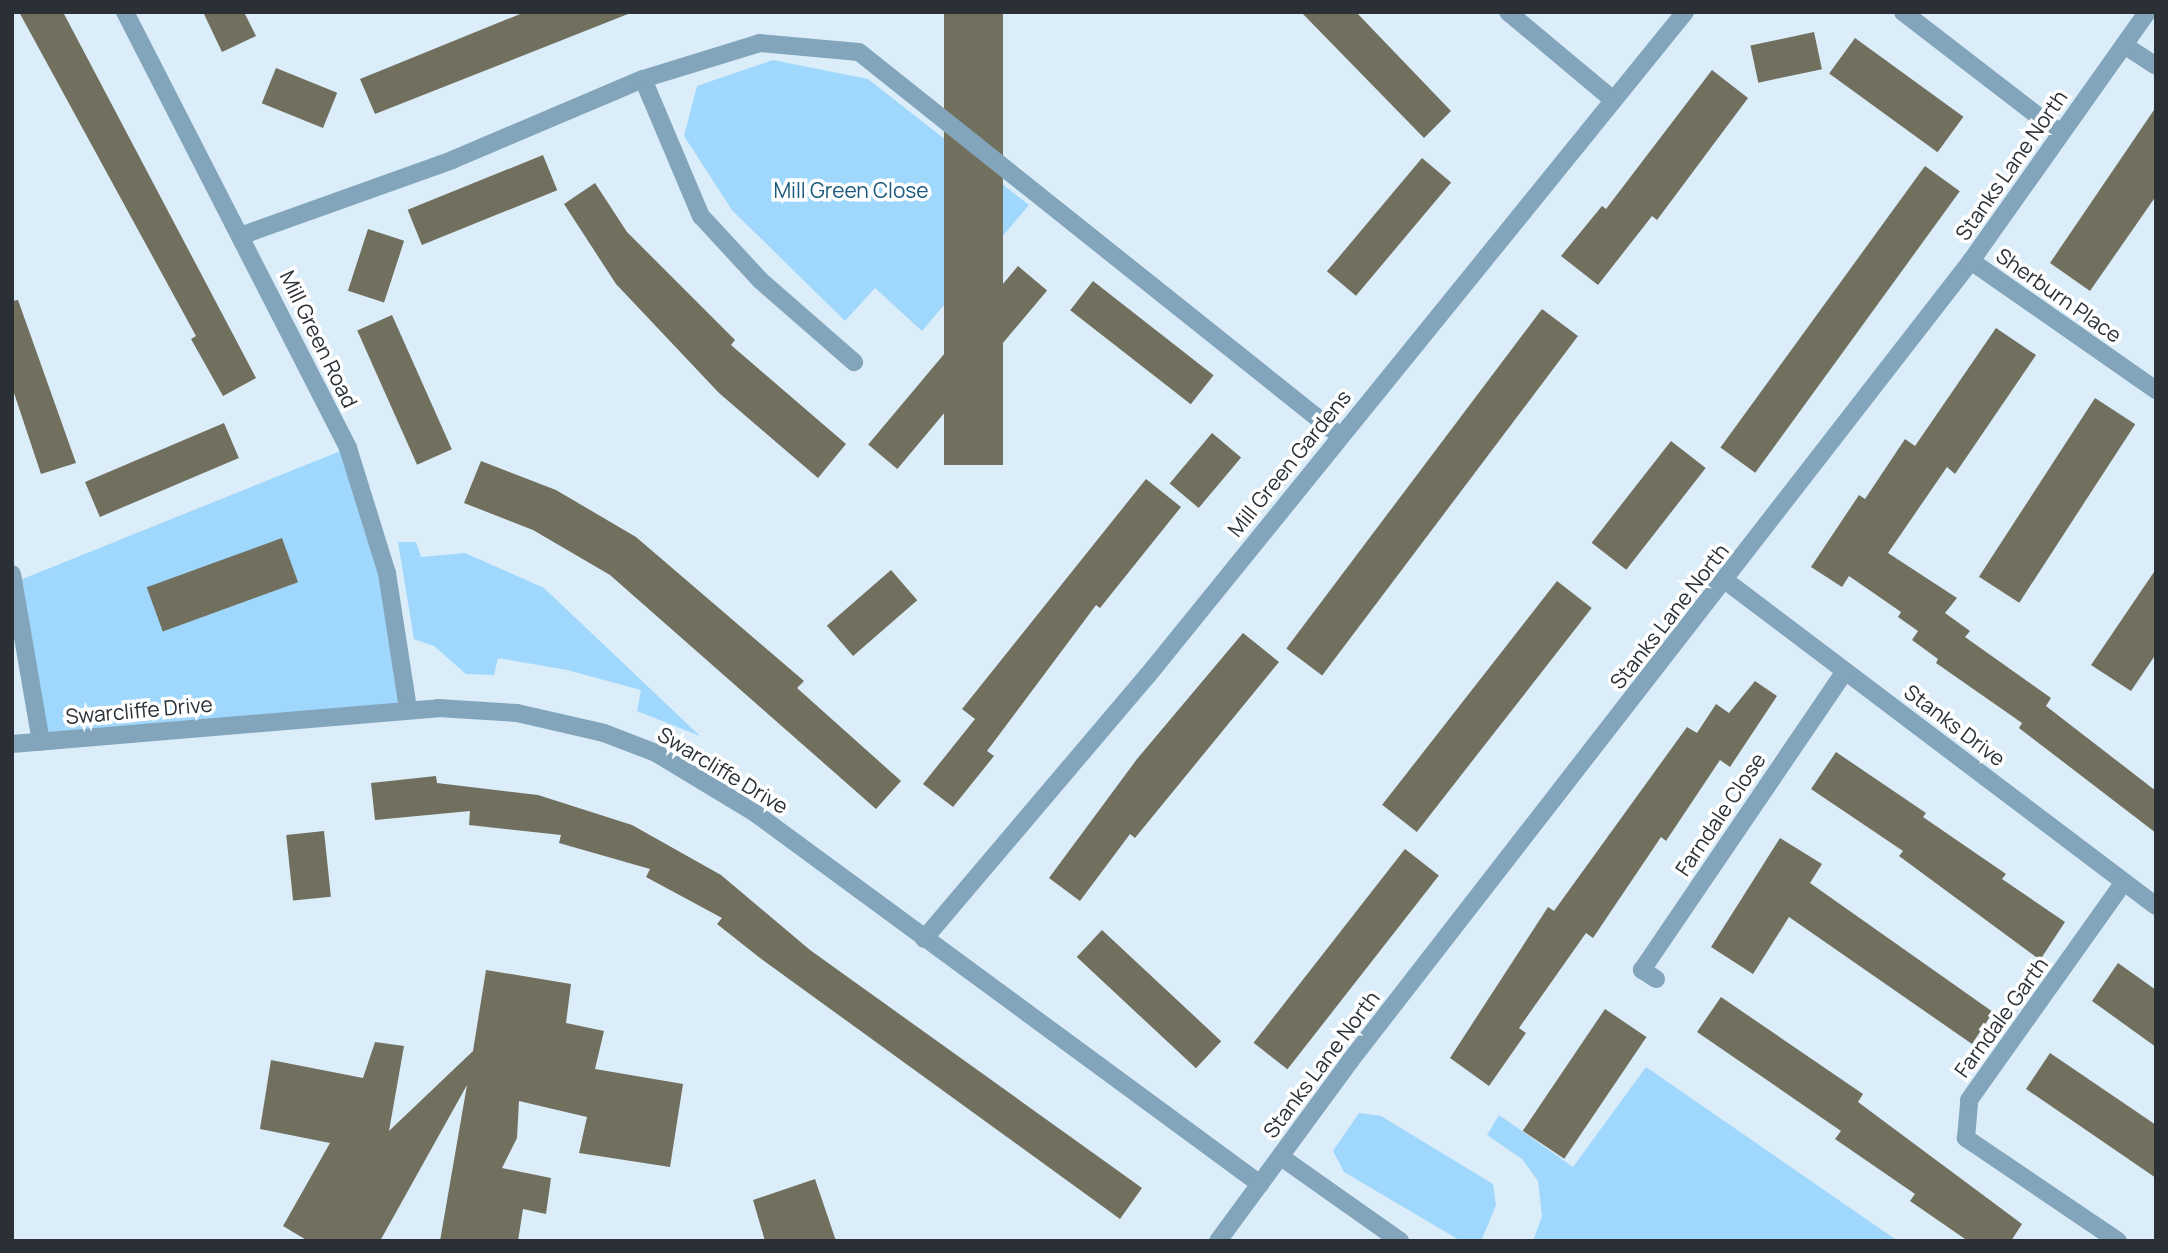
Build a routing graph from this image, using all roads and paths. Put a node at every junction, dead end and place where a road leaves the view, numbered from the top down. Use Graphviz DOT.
graph roads {
  1 [pos="125,12"];
  2 [pos="1508,12"];
  3 [pos="1685,12"];
  4 [pos="1903,12"];
  5 [pos="2147,12"];
  6 [pos="2124,45"];
  7 [pos="2156,66"];
  8 [pos="643,79"];
  9 [pos="1612,99"];
  10 [pos="2060,133"];
  11 [pos="243,235"];
  12 [pos="1971,261"];
  13 [pos="854,362"];
  14 [pos="2156,390"];
  15 [pos="1339,435"];
  16 [pos="12,575"];
  17 [pos="1726,581"];
  18 [pos="1845,671"];
  19 [pos="408,709"];
  20 [pos="41,742"];
  21 [pos="12,744"];
  22 [pos="2124,882"];
  23 [pos="2156,906"];
  24 [pos="924,939"];
  25 [pos="1656,979"];
  26 [pos="1281,1157"];
  27 [pos="1259,1184"];
  28 [pos="1218,1241"];
  29 [pos="1400,1241"];
  30 [pos="2118,1241"];
  1 -- 11 [label="street, Mill Green Road"];
  2 -- 9 [label="street"];
  3 -- 9 [label="street, Mill Green Gardens"];
  4 -- 10 [label="street"];
  5 -- 6 [label="street, Stanks Lane North"];
  6 -- 7 [label="street"];
  6 -- 10 [label="street, Stanks Lane North"];
  8 -- 11 [label="street"];
  8 -- 13 [label="street"];
  8 -- 15 [label="street"];
  9 -- 15 [label="street, Mill Green Gardens"];
  10 -- 12 [label="street, Stanks Lane North"];
  11 -- 19 [label="street, Mill Green Road"];
  12 -- 14 [label="street, Sherburn Place"];
  12 -- 17 [label="street, Stanks Lane North"];
  15 -- 24 [label="street, Mill Green Gardens"];
  16 -- 20 [label="street"];
  17 -- 18 [label="street, Stanks Drive"];
  17 -- 26 [label="street, Stanks Lane North"];
  18 -- 22 [label="street, Stanks Drive"];
  18 -- 25 [label="street, Farndale Close"];
  19 -- 20 [label="street, Swarcliffe Drive"];
  19 -- 24 [label="street, Swarcliffe Drive"];
  20 -- 21 [label="street, Swarcliffe Drive"];
  22 -- 23 [label="street, Stanks Drive"];
  22 -- 30 [label="street, Farndale Garth"];
  24 -- 27 [label="street, Swarcliffe Drive"];
  26 -- 27 [label="street, Stanks Lane North"];
  26 -- 29 [label="street"];
  27 -- 28 [label="street, Stanks Lane North"];
}
